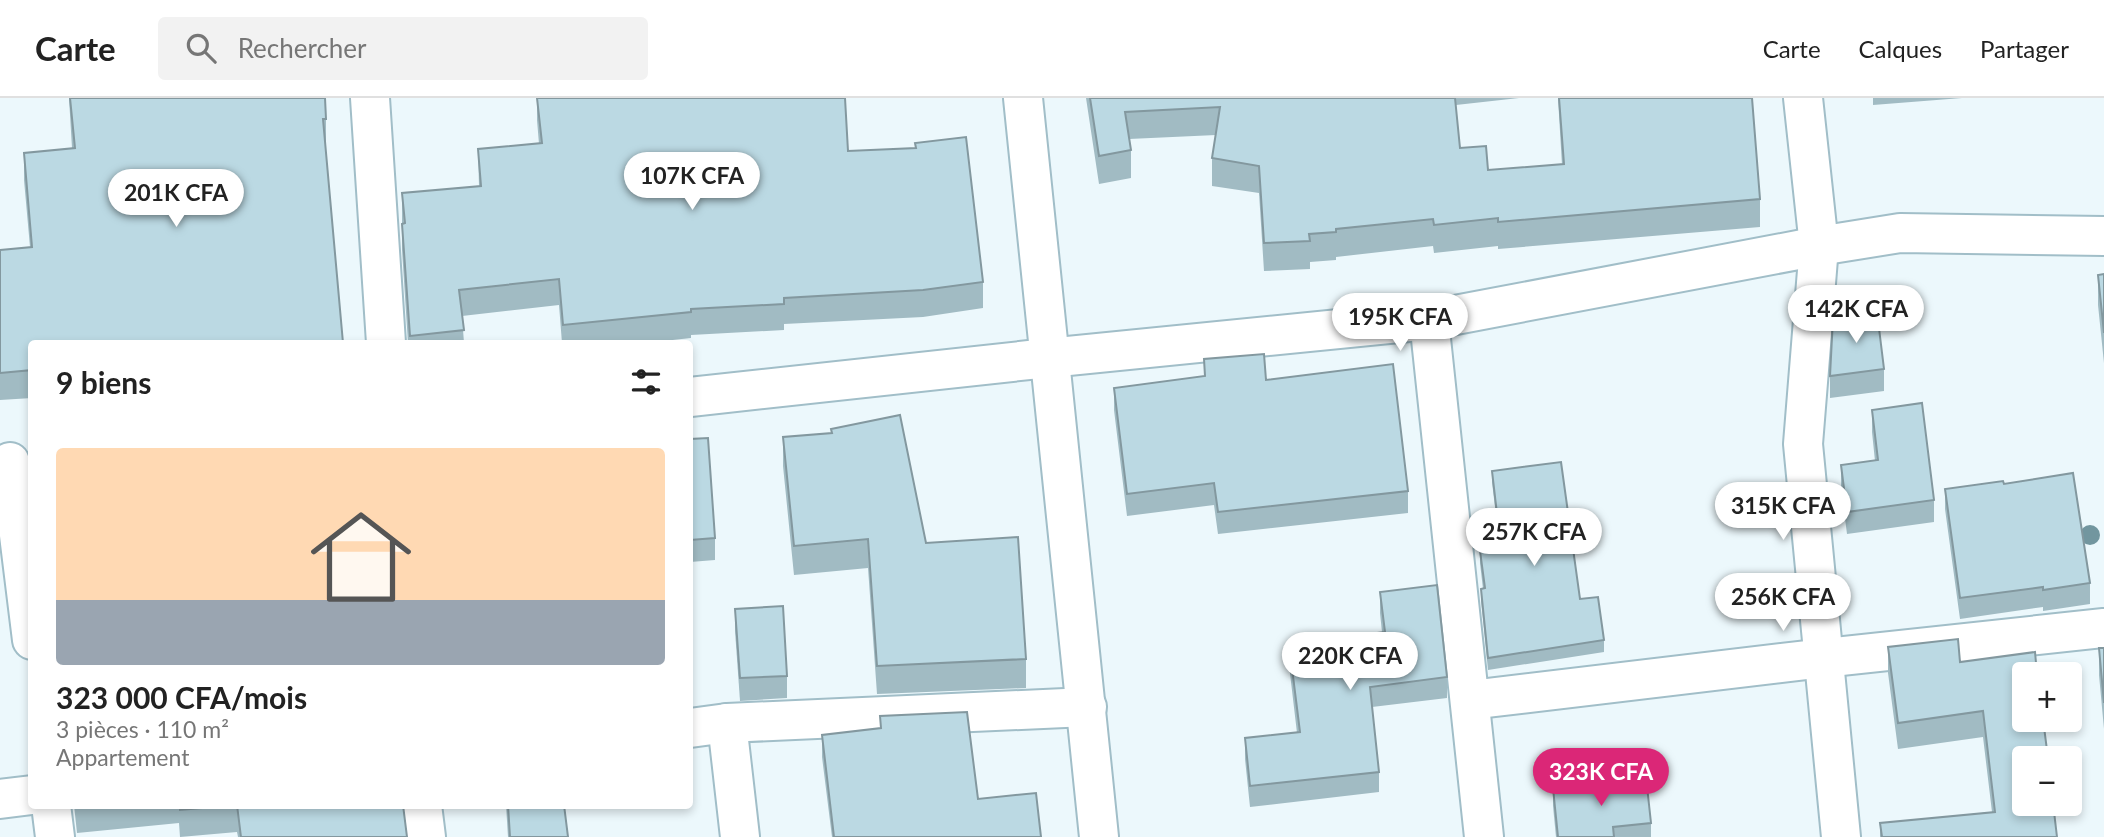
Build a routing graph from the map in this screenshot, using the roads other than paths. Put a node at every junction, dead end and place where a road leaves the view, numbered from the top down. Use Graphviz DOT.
graph roads {
  1 [pos="370,98"];
  2 [pos="1023,98"];
  3 [pos="1803,98"];
  4 [pos="2104,236"];
  5 [pos="1819,246"];
  6 [pos="1429,320"];
  7 [pos="386,340"];
  8 [pos="1048,358"];
  9 [pos="693,397"];
  10 [pos="14,462"];
  11 [pos="28,600"];
  12 [pos="2104,628"];
  13 [pos="1824,658"];
  14 [pos="1470,700"];
  15 [pos="1087,707"];
  16 [pos="727,723"];
  17 [pos="693,728"];
  18 [pos="28,796"];
  19 [pos="0,799"];
  20 [pos="52,809"];
  21 [pos="422,809"];
  22 [pos="55,837"];
  23 [pos="426,837"];
  24 [pos="740,837"];
  25 [pos="1099,837"];
  26 [pos="1484,837"];
  27 [pos="1841,837"];
  1 -- 7 [label="street"];
  2 -- 8 [label="street"];
  3 -- 5 [label="street"];
  4 -- 5 [label="street"];
  5 -- 6 [label="street"];
  5 -- 13 [label="street"];
  6 -- 8 [label="street"];
  6 -- 14 [label="street"];
  8 -- 9 [label="street"];
  8 -- 15 [label="street"];
  10 -- 11 [label="street"];
  12 -- 13 [label="street"];
  13 -- 14 [label="street"];
  13 -- 27 [label="street"];
  14 -- 26 [label="street"];
  15 -- 16 [label="street"];
  15 -- 25 [label="street"];
  16 -- 17 [label="street"];
  16 -- 24 [label="street"];
  18 -- 19 [label="street"];
  20 -- 22 [label="street"];
  21 -- 23 [label="street"];
}
